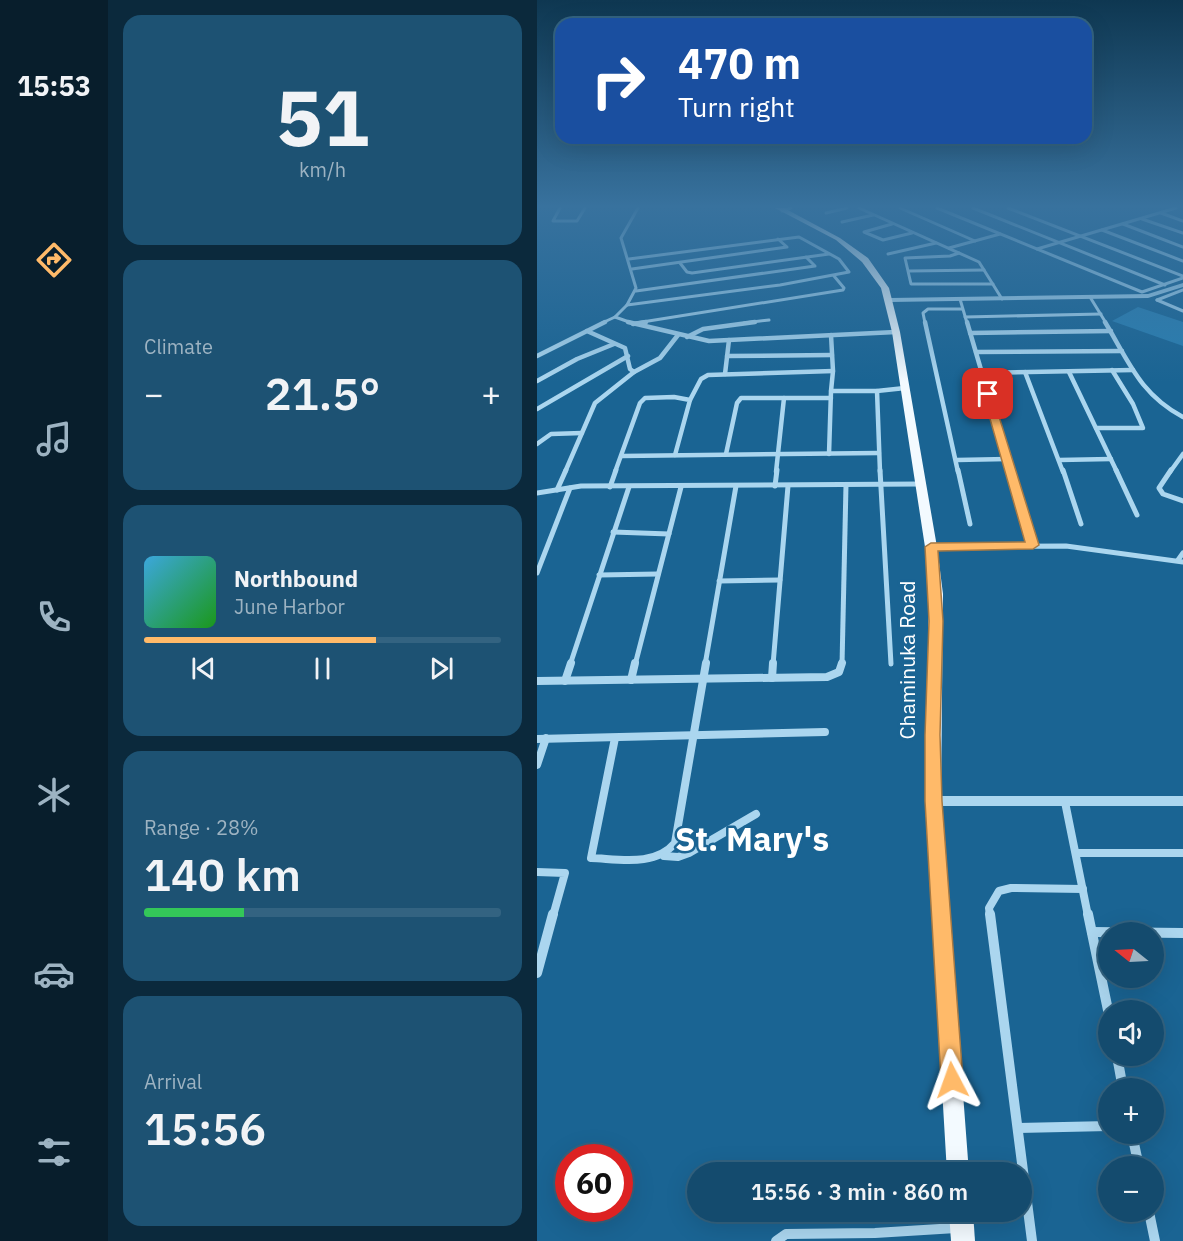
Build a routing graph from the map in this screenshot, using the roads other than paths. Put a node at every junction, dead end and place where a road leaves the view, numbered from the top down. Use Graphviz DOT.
graph roads {
  1 [pos="630,266"];
  2 [pos="656,266"];
  3 [pos="682,266"];
  4 [pos="742,266"];
  5 [pos="815,266"];
  6 [pos="845,266"];
  7 [pos="869,266"];
  8 [pos="907,266"];
  9 [pos="981,266"];
  10 [pos="1077,266"];
  11 [pos="1117,266"];
  12 [pos="1155,266"];
  13 [pos="631,269"];
  14 [pos="984,270"];
  15 [pos="909,271"];
  16 [pos="834,276"];
  17 [pos="1183,277"];
  18 [pos="993,284"];
  19 [pos="1165,285"];
  20 [pos="1183,285"];
  21 [pos="1183,290"];
  22 [pos="636,291"];
  23 [pos="1090,297"];
  24 [pos="1002,298"];
  25 [pos="960,299"];
  26 [pos="890,300"];
  27 [pos="627,305"];
  28 [pos="962,309"];
  29 [pos="1183,311"];
  30 [pos="1101,314"];
  31 [pos="615,317"];
  32 [pos="965,317"];
  33 [pos="769,320"];
  34 [pos="633,324"];
  35 [pos="587,331"];
  36 [pos="1111,331"];
  37 [pos="896,332"];
  38 [pos="970,333"];
  39 [pos="678,335"];
  40 [pos="831,335"];
  41 [pos="687,337"];
  42 [pos="729,340"];
  43 [pos="614,344"];
  44 [pos="1122,351"];
  45 [pos="976,352"];
  46 [pos="832,355"];
  47 [pos="537,356"];
  48 [pos="628,356"];
  49 [pos="727,356"];
  50 [pos="1112,370"];
  51 [pos="1133,370"];
  52 [pos="833,371"];
  53 [pos="634,372"];
  54 [pos="1025,372"];
  55 [pos="1069,372"];
  56 [pos="981,373"];
  57 [pos="725,374"];
  58 [pos="537,381"];
  59 [pos="905,388"];
  60 [pos="877,391"];
  61 [pos="831,394"];
  62 [pos="784,398"];
  63 [pos="690,400"];
  64 [pos="537,409"];
  65 [pos="1183,417"];
  66 [pos="1096,428"];
  67 [pos="582,433"];
  68 [pos="537,444"];
  69 [pos="879,453"];
  70 [pos="726,454"];
  71 [pos="777,454"];
  72 [pos="829,454"];
  73 [pos="1183,454"];
  74 [pos="675,455"];
  75 [pos="622,456"];
  76 [pos="1007,459"];
  77 [pos="1111,459"];
  78 [pos="957,460"];
  79 [pos="1059,460"];
  80 [pos="920,484"];
  81 [pos="846,485"];
  82 [pos="881,485"];
  83 [pos="736,486"];
  84 [pos="775,486"];
  85 [pos="788,486"];
  86 [pos="610,487"];
  87 [pos="629,487"];
  88 [pos="681,487"];
  89 [pos="570,488"];
  90 [pos="557,490"];
  91 [pos="537,493"];
  92 [pos="1183,501"];
  93 [pos="1137,515"];
  94 [pos="970,524"];
  95 [pos="1081,524"];
  96 [pos="613,532"];
  97 [pos="669,534"];
  98 [pos="1033,545"];
  99 [pos="931,547"];
  100 [pos="537,552"];
  101 [pos="545,552"];
  102 [pos="1183,553"];
  103 [pos="1180,561"];
  104 [pos="537,573"];
  105 [pos="658,574"];
  106 [pos="599,575"];
  107 [pos="780,580"];
  108 [pos="719,581"];
  109 [pos="891,664"];
  110 [pos="772,678"];
  111 [pos="631,680"];
  112 [pos="702,680"];
  113 [pos="537,681"];
  114 [pos="565,681"];
  115 [pos="825,732"];
  116 [pos="692,734"];
  117 [pos="546,738"];
  118 [pos="615,738"];
  119 [pos="537,739"];
  120 [pos="537,765"];
  121 [pos="933,801"];
  122 [pos="1183,801"];
  123 [pos="1065,802"];
  124 [pos="756,814"];
  125 [pos="1077,853"];
  126 [pos="1183,853"];
  127 [pos="663,856"];
  128 [pos="537,872"];
  129 [pos="1083,890"];
  130 [pos="1092,932"];
  131 [pos="1183,933"];
  132 [pos="537,973"];
  133 [pos="1106,1000"];
  134 [pos="1098,1125"];
  135 [pos="1018,1128"];
  136 [pos="957,1162"];
  137 [pos="1151,1222"];
  138 [pos="962,1227"];
  139 [pos="875,1237"];
  140 [pos="776,1241"];
  141 [pos="1032,1241"];
  142 [pos="1155,1241"];
  1 -- 13 [label="street"];
  2 -- 13 [label="street"];
  3 -- 4 [label="street"];
  5 -- 22 [label="street"];
  6 -- 16 [label="street"];
  7 -- 26 [label="main road, Chaminuka Road"];
  8 -- 15 [label="street"];
  9 -- 14 [label="street"];
  10 -- 19 [label="street"];
  11 -- 19 [label="street"];
  12 -- 17 [label="street"];
  13 -- 22 [label="street"];
  14 -- 15 [label="street"];
  14 -- 18 [label="street"];
  15 -- 18 [label="street"];
  16 -- 27 [label="street"];
  16 -- 34 [label="street"];
  17 -- 19 [label="street"];
  18 -- 24 [label="street"];
  20 -- 23 [label="street"];
  21 -- 29 [label="street"];
  22 -- 27 [label="street"];
  23 -- 24 [label="street"];
  23 -- 30 [label="street"];
  24 -- 25 [label="street"];
  25 -- 26 [label="street"];
  25 -- 28 [label="street"];
  26 -- 37 [label="main road, Chaminuka Road"];
  27 -- 31 [label="street"];
  28 -- 32 [label="street"];
  28 -- 78 [label="street"];
  30 -- 32 [label="street"];
  30 -- 36 [label="street"];
  31 -- 34 [label="street"];
  31 -- 35 [label="street"];
  32 -- 38 [label="street"];
  33 -- 41 [label="street"];
  34 -- 39 [label="street"];
  35 -- 43 [label="street"];
  35 -- 47 [label="street"];
  36 -- 38 [label="street"];
  36 -- 44 [label="street"];
  37 -- 40 [label="street"];
  37 -- 59 [label="main road, Chaminuka Road"];
  38 -- 45 [label="street"];
  39 -- 41 [label="street"];
  39 -- 53 [label="street"];
  40 -- 42 [label="street"];
  40 -- 46 [label="street"];
  41 -- 42 [label="street"];
  42 -- 49 [label="street"];
  43 -- 48 [label="street"];
  43 -- 58 [label="street"];
  44 -- 45 [label="street"];
  44 -- 51 [label="street"];
  45 -- 56 [label="street"];
  46 -- 49 [label="street"];
  46 -- 52 [label="street"];
  48 -- 53 [label="street"];
  48 -- 64 [label="street"];
  49 -- 57 [label="street"];
  50 -- 51 [label="street"];
  50 -- 55 [label="street"];
  50 -- 66 [label="street"];
  51 -- 65 [label="street"];
  52 -- 57 [label="street"];
  52 -- 61 [label="street"];
  53 -- 67 [label="street"];
  54 -- 55 [label="street"];
  54 -- 56 [label="street"];
  54 -- 79 [label="street"];
  55 -- 66 [label="street"];
  56 -- 76 [label="street"];
  57 -- 63 [label="street"];
  59 -- 60 [label="street"];
  59 -- 80 [label="main road, Chaminuka Road"];
  60 -- 61 [label="street"];
  60 -- 69 [label="street"];
  61 -- 62 [label="street"];
  61 -- 72 [label="street"];
  62 -- 70 [label="street"];
  62 -- 71 [label="street"];
  63 -- 74 [label="street"];
  63 -- 75 [label="street"];
  66 -- 77 [label="street"];
  67 -- 68 [label="street"];
  67 -- 90 [label="street"];
  69 -- 72 [label="street"];
  69 -- 82 [label="street"];
  70 -- 71 [label="street"];
  70 -- 74 [label="street"];
  71 -- 72 [label="street"];
  71 -- 84 [label="street"];
  73 -- 92 [label="street"];
  74 -- 75 [label="street"];
  75 -- 86 [label="street"];
  76 -- 78 [label="street"];
  76 -- 98 [label="street"];
  77 -- 79 [label="street"];
  77 -- 93 [label="street"];
  78 -- 94 [label="street"];
  79 -- 95 [label="street"];
  80 -- 82 [label="street"];
  80 -- 99 [label="main road, Chaminuka Road"];
  81 -- 82 [label="street"];
  81 -- 85 [label="street"];
  81 -- 110 [label="street"];
  82 -- 109 [label="street"];
  83 -- 84 [label="street"];
  83 -- 88 [label="street"];
  83 -- 108 [label="street"];
  84 -- 85 [label="street"];
  85 -- 107 [label="street"];
  86 -- 87 [label="street"];
  86 -- 89 [label="street"];
  87 -- 88 [label="street"];
  87 -- 96 [label="street"];
  88 -- 97 [label="street"];
  89 -- 90 [label="street"];
  89 -- 101 [label="street"];
  90 -- 91 [label="street"];
  96 -- 97 [label="street"];
  96 -- 106 [label="street"];
  97 -- 105 [label="street"];
  98 -- 99 [label="street"];
  98 -- 103 [label="street"];
  99 -- 121 [label="main road, Chaminuka Road"];
  100 -- 101 [label="street"];
  101 -- 104 [label="street"];
  102 -- 103 [label="street"];
  105 -- 106 [label="street"];
  105 -- 111 [label="street"];
  106 -- 114 [label="street"];
  107 -- 108 [label="street"];
  107 -- 110 [label="street"];
  108 -- 112 [label="street"];
  110 -- 112 [label="street"];
  111 -- 112 [label="street"];
  111 -- 114 [label="street"];
  112 -- 116 [label="street"];
  113 -- 114 [label="street"];
  115 -- 116 [label="street"];
  116 -- 118 [label="street"];
  116 -- 127 [label="street"];
  117 -- 118 [label="street"];
  117 -- 119 [label="street"];
  117 -- 120 [label="street"];
  118 -- 127 [label="street"];
  121 -- 123 [label="street"];
  121 -- 136 [label="main road, Chaminuka Road"];
  122 -- 123 [label="street"];
  123 -- 125 [label="street"];
  124 -- 127 [label="street"];
  125 -- 126 [label="street"];
  125 -- 129 [label="street"];
  128 -- 132 [label="street"];
  129 -- 130 [label="street"];
  129 -- 135 [label="street"];
  130 -- 131 [label="street"];
  130 -- 133 [label="street"];
  134 -- 135 [label="street"];
  135 -- 141 [label="street"];
  137 -- 142 [label="street"];
  138 -- 139 [label="street"];
  139 -- 140 [label="street"];
}
